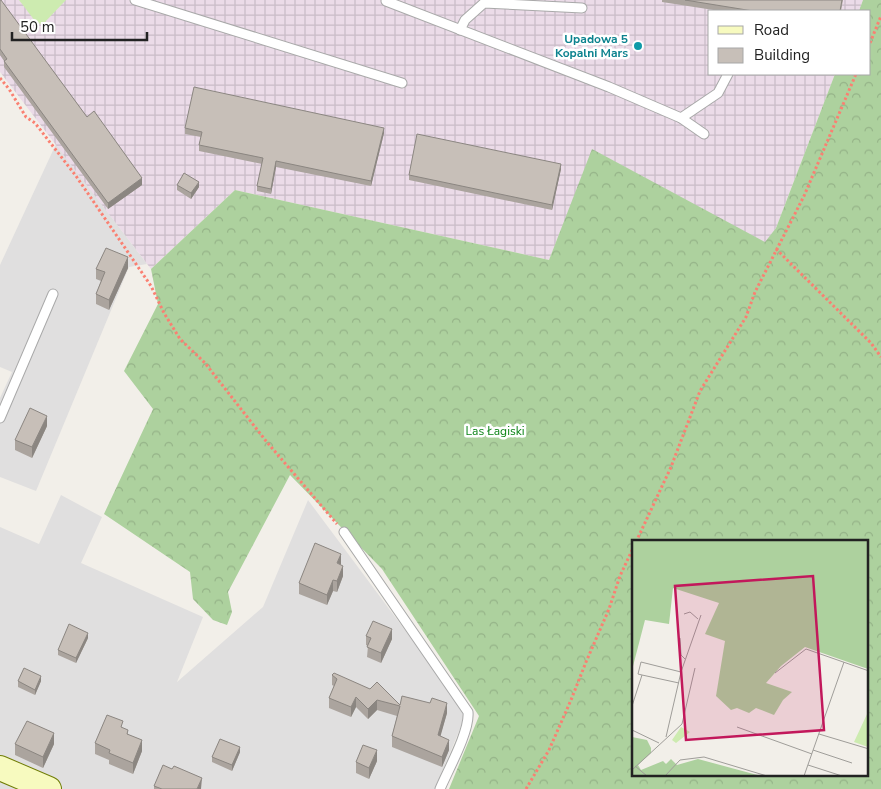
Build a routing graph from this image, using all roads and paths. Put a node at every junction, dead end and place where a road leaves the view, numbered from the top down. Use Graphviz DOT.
graph roads {
  1 [pos="135,0"];
  2 [pos="386,0"];
  3 [pos="582,8"];
  4 [pos="881,16"];
  5 [pos="460,30"];
  6 [pos="871,41"];
  7 [pos="727,75"];
  8 [pos="856,75"];
  9 [pos="0,78"];
  10 [pos="402,83"];
  11 [pos="681,118"];
  12 [pos="704,134"];
  13 [pos="776,249"];
  14 [pos="53,294"];
  15 [pos="881,357"];
  16 [pos="0,418"];
  17 [pos="344,532"];
  18 [pos="637,540"];
  19 [pos="632,550"];
  20 [pos="0,768"];
  21 [pos="48,789"];
  22 [pos="440,789"];
  23 [pos="526,789"];
  1 -- 10 [label="lane"];
  2 -- 5 [label="lane"];
  3 -- 5 [label="lane"];
  4 -- 6 [label="path"];
  5 -- 11 [label="lane"];
  7 -- 11 [label="lane"];
  8 -- 13 [label="path"];
  9 -- 17 [label="path"];
  11 -- 12 [label="lane"];
  13 -- 15 [label="path"];
  13 -- 18 [label="path"];
  14 -- 16 [label="lane"];
  17 -- 22 [label="lane"];
  19 -- 23 [label="path"];
  20 -- 21 [label="street"];
}
